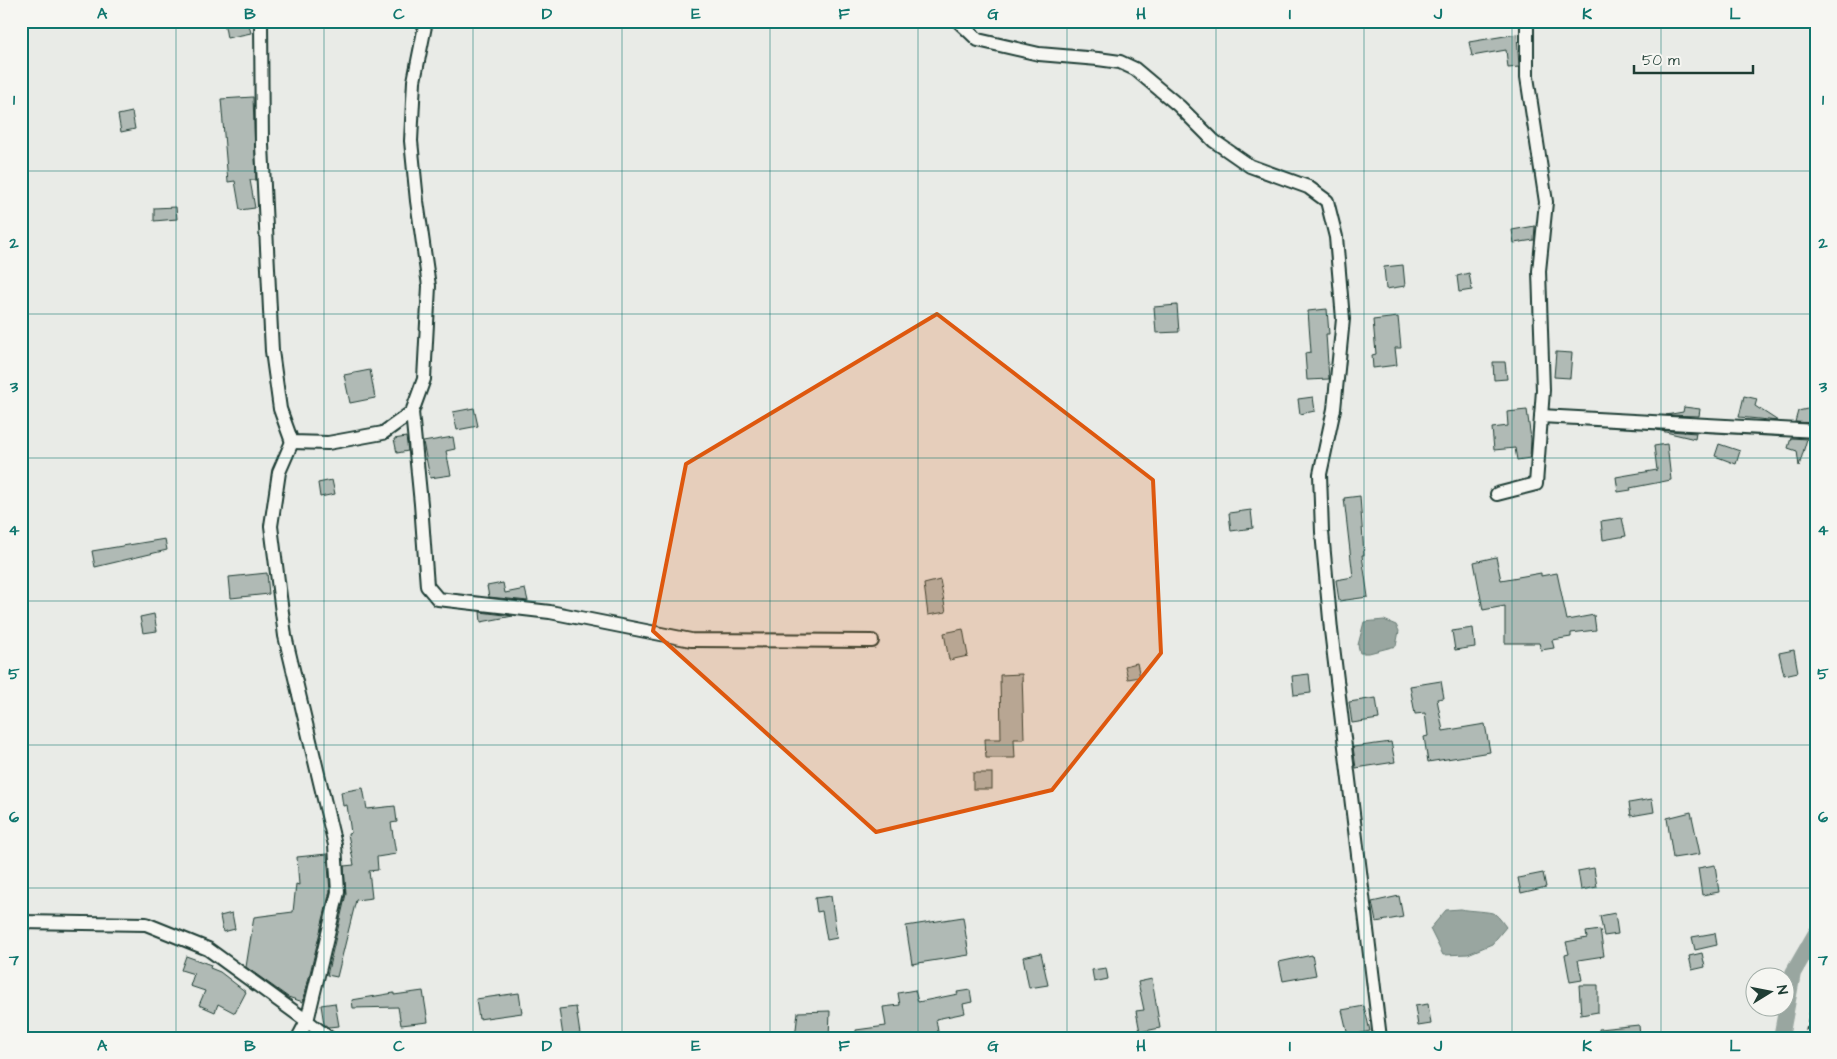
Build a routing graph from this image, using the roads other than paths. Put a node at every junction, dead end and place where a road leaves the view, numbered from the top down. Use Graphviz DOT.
graph roads {
  1 [pos="261,21"];
  2 [pos="426,21"];
  3 [pos="958,21"];
  4 [pos="1527,21"];
  5 [pos="412,412"];
  6 [pos="1541,416"];
  7 [pos="1816,431"];
  8 [pos="292,442"];
  9 [pos="1497,494"];
  10 [pos="872,641"];
  11 [pos="21,922"];
  12 [pos="307,1021"];
  13 [pos="298,1038"];
  14 [pos="328,1038"];
  15 [pos="1380,1038"];
  1 -- 8 [label="street"];
  2 -- 5 [label="street"];
  3 -- 15 [label="street"];
  4 -- 6 [label="street"];
  5 -- 8 [label="street"];
  5 -- 10 [label="street"];
  6 -- 7 [label="street"];
  6 -- 9 [label="street"];
  8 -- 12 [label="street"];
  11 -- 12 [label="street"];
  12 -- 13 [label="street"];
  12 -- 14 [label="street"];
}
